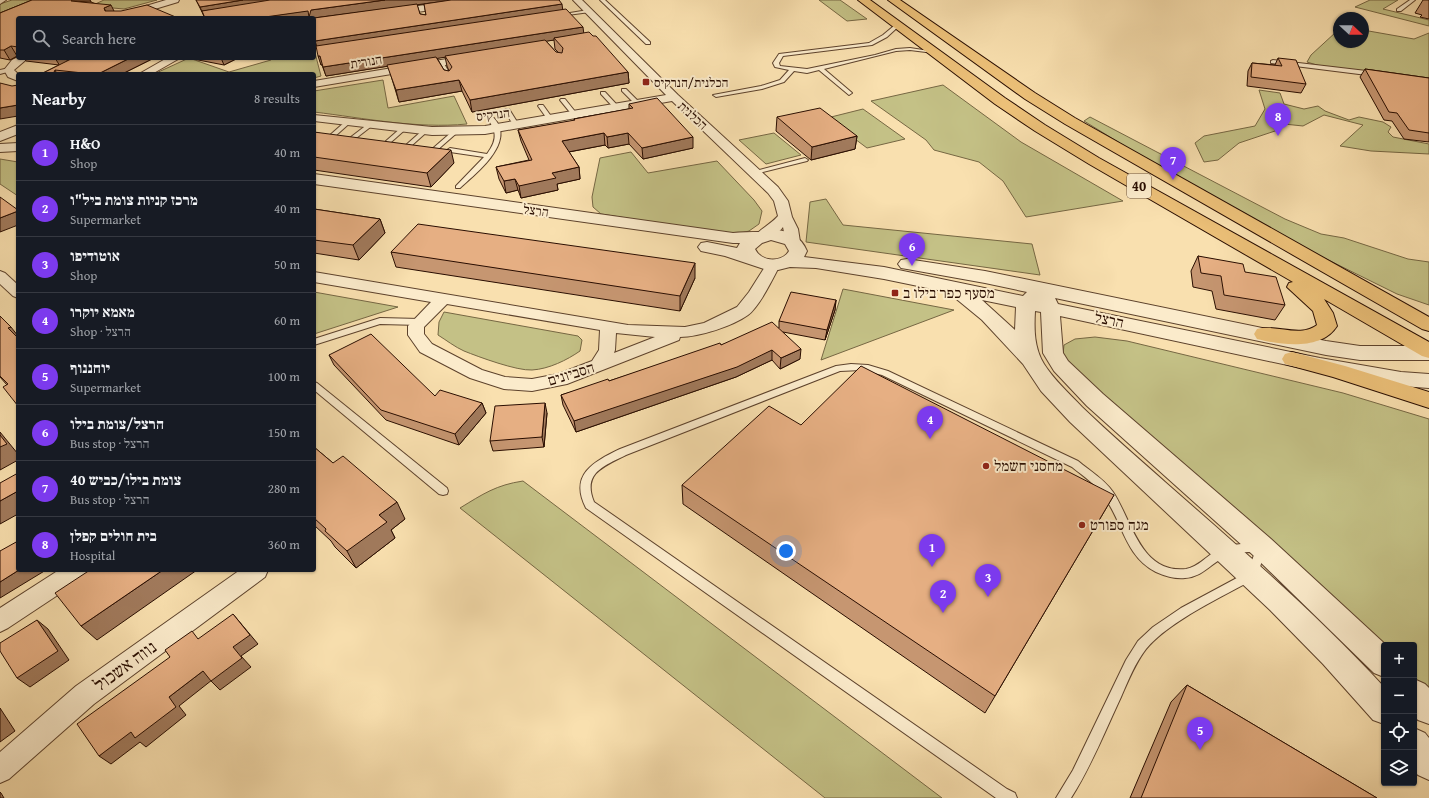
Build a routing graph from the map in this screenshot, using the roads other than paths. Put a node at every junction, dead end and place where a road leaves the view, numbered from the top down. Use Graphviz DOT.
graph roads {
  1 [pos="175,0"];
  2 [pos="485,0"];
  3 [pos="577,0"];
  4 [pos="602,0"];
  5 [pos="863,0"];
  6 [pos="893,0"];
  7 [pos="1414,0"];
  8 [pos="461,1"];
  9 [pos="1399,10"];
  10 [pos="588,11"];
  11 [pos="382,13"];
  12 [pos="122,16"];
  13 [pos="558,16"];
  14 [pos="898,26"];
  15 [pos="612,35"];
  16 [pos="601,37"];
  17 [pos="648,43"];
  18 [pos="849,47"];
  19 [pos="934,52"];
  20 [pos="885,53"];
  21 [pos="479,57"];
  22 [pos="20,60"];
  23 [pos="171,60"];
  24 [pos="1273,62"];
  25 [pos="441,63"];
  26 [pos="793,69"];
  27 [pos="821,69"];
  28 [pos="5,71"];
  29 [pos="148,72"];
  30 [pos="1382,75"];
  31 [pos="16,77"];
  32 [pos="450,80"];
  33 [pos="316,84"];
  34 [pos="624,90"];
  35 [pos="603,93"];
  36 [pos="849,93"];
  37 [pos="716,95"];
  38 [pos="674,97"];
  39 [pos="564,100"];
  40 [pos="637,103"];
  41 [pos="541,106"];
  42 [pos="616,107"];
  43 [pos="507,110"];
  44 [pos="488,115"];
  45 [pos="575,115"];
  46 [pos="316,118"];
  47 [pos="550,119"];
  48 [pos="348,122"];
  49 [pos="0,125"];
  50 [pos="370,125"];
  51 [pos="516,125"];
  52 [pos="404,128"];
  53 [pos="497,128"];
  54 [pos="16,129"];
  55 [pos="426,130"];
  56 [pos="456,131"];
  57 [pos="16,133"];
  58 [pos="330,136"];
  59 [pos="353,138"];
  60 [pos="388,142"];
  61 [pos="9,146"];
  62 [pos="408,146"];
  63 [pos="450,150"];
  64 [pos="433,151"];
  65 [pos="489,156"];
  66 [pos="805,160"];
  67 [pos="755,172"];
  68 [pos="316,179"];
  69 [pos="458,187"];
  70 [pos="316,190"];
  71 [pos="785,217"];
  72 [pos="1199,220"];
  73 [pos="760,237"];
  74 [pos="788,254"];
  75 [pos="751,258"];
  76 [pos="0,276"];
  77 [pos="1340,276"];
  78 [pos="316,277"];
  79 [pos="952,287"];
  80 [pos="16,291"];
  81 [pos="443,299"];
  82 [pos="1039,301"];
  83 [pos="1429,312"];
  84 [pos="1084,315"];
  85 [pos="420,322"];
  86 [pos="1429,325"];
  87 [pos="608,327"];
  88 [pos="685,332"];
  89 [pos="1264,334"];
  90 [pos="316,341"];
  91 [pos="1429,352"];
  92 [pos="1044,359"];
  93 [pos="1292,359"];
  94 [pos="598,366"];
  95 [pos="1429,381"];
  96 [pos="316,387"];
  97 [pos="1429,400"];
  98 [pos="443,491"];
  99 [pos="1262,547"];
  100 [pos="1226,551"];
  101 [pos="74,572"];
  102 [pos="254,572"];
  103 [pos="1252,575"];
  104 [pos="0,621"];
  105 [pos="1381,660"];
  106 [pos="1417,697"];
  107 [pos="1381,706"];
  108 [pos="1429,709"];
  109 [pos="1417,748"];
  110 [pos="1429,764"];
  111 [pos="0,770"];
  112 [pos="1010,798"];
  113 [pos="1064,798"];
  1 -- 12 [label="street"];
  2 -- 8 [label="street"];
  3 -- 10 [label="street, הכלנית"];
  4 -- 17 [label="lane"];
  5 -- 14 [label="highway, 40"];
  6 -- 77 [label="highway, 40"];
  7 -- 9 [label="lane"];
  8 -- 11 [label="street"];
  10 -- 13 [label="lane"];
  10 -- 15 [label="street, הכלנית"];
  14 -- 18 [label="lane"];
  14 -- 19 [label="highway, 40"];
  15 -- 16 [label="street"];
  15 -- 38 [label="street, הכלנית"];
  18 -- 20 [label="lane"];
  18 -- 26 [label="lane"];
  19 -- 20 [label="lane"];
  19 -- 72 [label="highway, 40"];
  20 -- 27 [label="lane"];
  21 -- 25 [label="street, הנורית"];
  22 -- 28 [label="street"];
  23 -- 29 [label="street"];
  24 -- 30 [label="lane"];
  25 -- 32 [label="lane"];
  25 -- 33 [label="street, הנורית"];
  26 -- 27 [label="lane"];
  26 -- 37 [label="lane"];
  27 -- 36 [label="lane"];
  28 -- 31 [label="street"];
  34 -- 40 [label="lane"];
  35 -- 42 [label="lane"];
  38 -- 40 [label="street, הנרקיס"];
  38 -- 67 [label="street, הכלנית"];
  39 -- 45 [label="lane"];
  40 -- 42 [label="street, הנרקיס"];
  41 -- 47 [label="lane"];
  42 -- 45 [label="street, הנרקיס"];
  43 -- 51 [label="lane"];
  44 -- 53 [label="lane"];
  45 -- 47 [label="street, הנרקיס"];
  46 -- 48 [label="street, הנרקיס"];
  47 -- 51 [label="street, הנרקיס"];
  48 -- 50 [label="street, הנרקיס"];
  48 -- 58 [label="lane"];
  49 -- 54 [label="street"];
  50 -- 52 [label="street, הנרקיס"];
  50 -- 59 [label="lane"];
  51 -- 53 [label="street, הנרקיס"];
  52 -- 55 [label="street, הנרקיס"];
  52 -- 60 [label="lane"];
  53 -- 56 [label="street, הנרקיס"];
  53 -- 65 [label="lane"];
  55 -- 56 [label="street, הנרקיס"];
  55 -- 62 [label="lane"];
  56 -- 64 [label="lane"];
  57 -- 61 [label="street"];
  63 -- 65 [label="lane"];
  65 -- 69 [label="lane"];
  66 -- 67 [label="lane"];
  67 -- 71 [label="street, הכלנית"];
  68 -- 73 [label="street, הרצל"];
  70 -- 75 [label="street, הרצל"];
  71 -- 73 [label="street"];
  71 -- 74 [label="street, הכלנית"];
  72 -- 89 [label="highway"];
  72 -- 91 [label="highway, 40"];
  73 -- 74 [label="street, הרצל"];
  73 -- 75 [label="street"];
  74 -- 75 [label="street, הרצל"];
  74 -- 79 [label="street, הרצל"];
  74 -- 82 [label="street, הרצל"];
  74 -- 88 [label="street, הסביונים"];
  76 -- 80 [label="street"];
  77 -- 83 [label="highway"];
  77 -- 86 [label="highway, 40"];
  78 -- 81 [label="street, הסביונים"];
  79 -- 82 [label="street, הרצל"];
  79 -- 92 [label="street"];
  81 -- 85 [label="street"];
  81 -- 87 [label="street, הסביונים"];
  82 -- 84 [label="street, הרצל"];
  82 -- 89 [label="street, הרצל"];
  82 -- 92 [label="street"];
  84 -- 92 [label="street"];
  84 -- 93 [label="street, הרצל"];
  85 -- 90 [label="lane"];
  85 -- 94 [label="street, הסביונים"];
  87 -- 88 [label="street, הסביונים"];
  87 -- 94 [label="street"];
  88 -- 94 [label="street, הסביונים"];
  89 -- 91 [label="street, הרצל"];
  92 -- 99 [label="street"];
  92 -- 100 [label="street"];
  93 -- 95 [label="street, הרצל"];
  93 -- 97 [label="highway"];
  96 -- 98 [label="lane"];
  99 -- 100 [label="lane"];
  99 -- 103 [label="lane"];
  99 -- 105 [label="street"];
  100 -- 103 [label="street"];
  100 -- 112 [label="lane"];
  101 -- 104 [label="street"];
  102 -- 111 [label="street, נווה אשכול"];
  103 -- 107 [label="street"];
  103 -- 113 [label="lane"];
  106 -- 108 [label="street"];
  109 -- 110 [label="street"];
}
